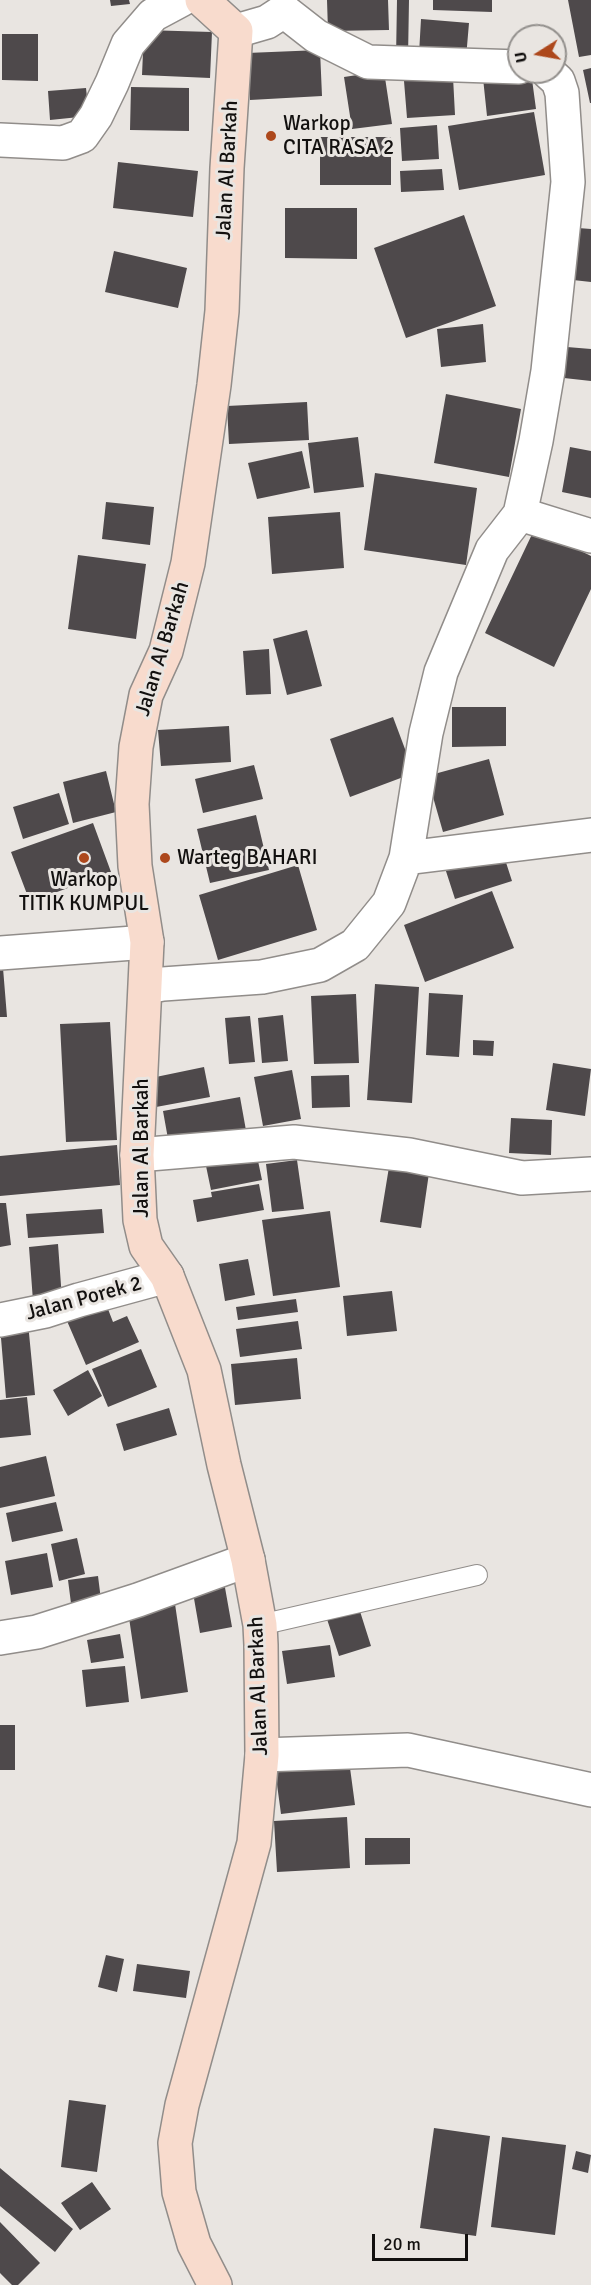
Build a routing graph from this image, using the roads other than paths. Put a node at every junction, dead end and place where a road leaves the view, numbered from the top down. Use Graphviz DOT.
graph roads {
  1 [pos="181,0"];
  2 [pos="202,0"];
  3 [pos="284,6"];
  4 [pos="236,31"];
  5 [pos="507,67"];
  6 [pos="559,84"];
  7 [pos="0,140"];
  8 [pos="580,181"];
  9 [pos="520,514"];
  10 [pos="591,536"];
  11 [pos="591,835"];
  12 [pos="406,858"];
  13 [pos="147,942"];
  14 [pos="0,953"];
  15 [pos="146,987"];
  16 [pos="137,1155"];
  17 [pos="591,1173"];
  18 [pos="167,1276"];
  19 [pos="0,1320"];
  20 [pos="248,1560"];
  21 [pos="477,1575"];
  22 [pos="260,1625"];
  23 [pos="0,1638"];
  24 [pos="262,1755"];
  25 [pos="591,1790"];
  26 [pos="215,2285"];
  1 -- 7 [label="street"];
  2 -- 4 [label="street"];
  3 -- 4 [label="street"];
  3 -- 5 [label="street"];
  4 -- 13 [label="street, Jalan Al Barkah"];
  6 -- 8 [label="street"];
  8 -- 9 [label="street"];
  9 -- 10 [label="street"];
  9 -- 12 [label="street"];
  11 -- 12 [label="street"];
  12 -- 15 [label="street"];
  13 -- 14 [label="street"];
  13 -- 15 [label="street, Jalan Al Barkah"];
  15 -- 16 [label="street, Jalan Al Barkah"];
  16 -- 17 [label="street"];
  16 -- 18 [label="street, Jalan Al Barkah"];
  18 -- 19 [label="street, Jalan Porek 2"];
  18 -- 20 [label="street, Jalan Al Barkah"];
  20 -- 22 [label="street, Jalan Al Barkah"];
  20 -- 23 [label="street"];
  21 -- 22 [label="lane"];
  22 -- 24 [label="street, Jalan Al Barkah"];
  24 -- 25 [label="street"];
  24 -- 26 [label="street, Jalan Al Barkah"];
}
